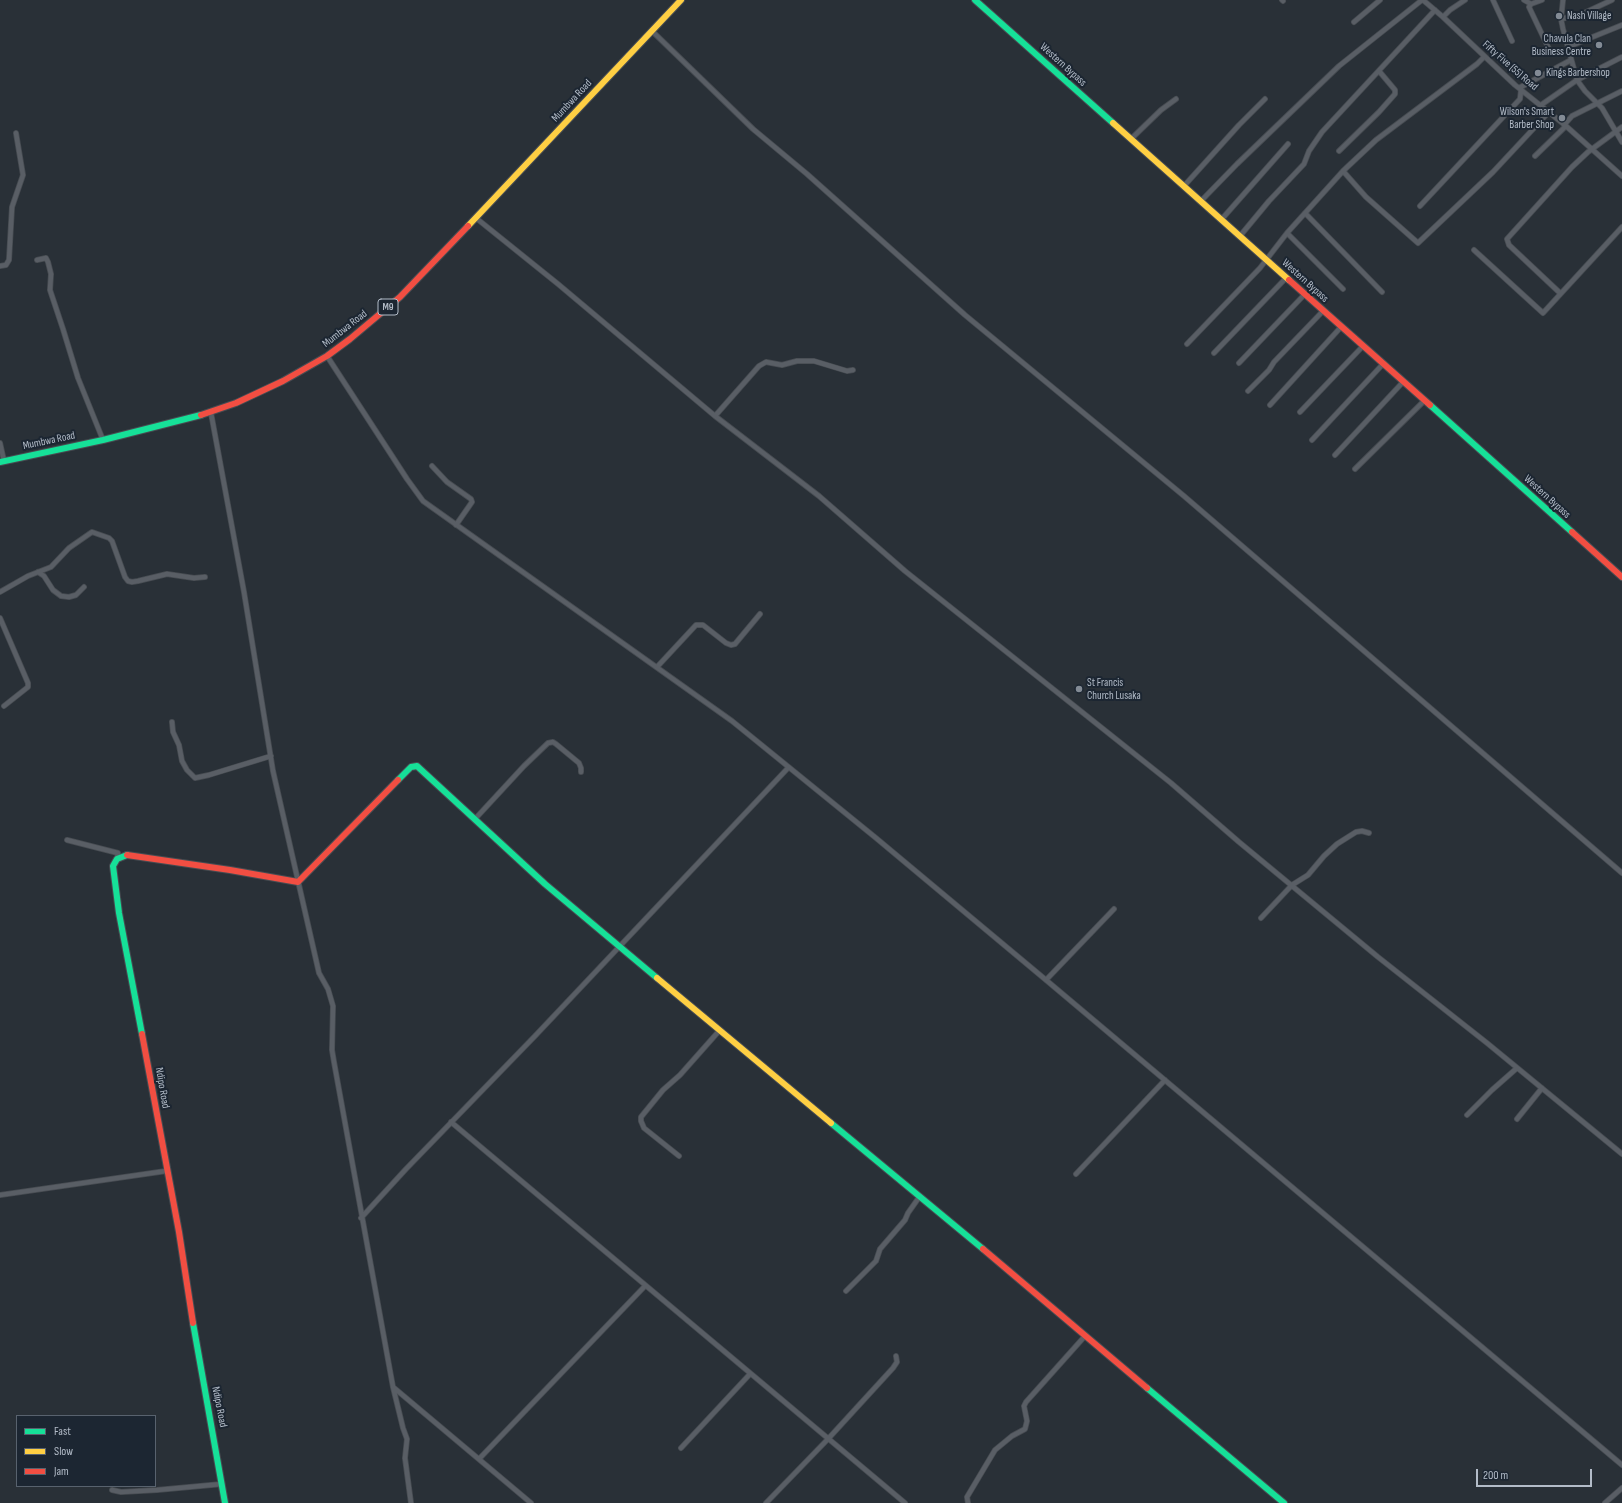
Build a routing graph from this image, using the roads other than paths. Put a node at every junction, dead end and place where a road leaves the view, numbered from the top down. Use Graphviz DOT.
graph roads {
  1 [pos="681,0"];
  2 [pos="975,0"];
  3 [pos="1380,0"];
  4 [pos="1423,0"];
  5 [pos="1465,0"];
  6 [pos="1493,0"];
  7 [pos="1524,0"];
  8 [pos="1542,0"];
  9 [pos="1563,0"];
  10 [pos="1612,0"];
  11 [pos="1530,4"];
  12 [pos="1435,10"];
  13 [pos="1443,17"];
  14 [pos="1561,19"];
  15 [pos="1354,22"];
  16 [pos="1622,25"];
  17 [pos="652,31"];
  18 [pos="1512,41"];
  19 [pos="1568,48"];
  20 [pos="1548,49"];
  21 [pos="1484,57"];
  22 [pos="1622,57"];
  23 [pos="1571,60"];
  24 [pos="1379,71"];
  25 [pos="1577,80"];
  26 [pos="1520,89"];
  27 [pos="1622,91"];
  28 [pos="1176,99"];
  29 [pos="1265,99"];
  30 [pos="1598,104"];
  31 [pos="1541,105"];
  32 [pos="1549,112"];
  33 [pos="1565,126"];
  34 [pos="1622,127"];
  35 [pos="1616,131"];
  36 [pos="16,133"];
  37 [pos="1131,139"];
  38 [pos="1622,142"];
  39 [pos="1288,144"];
  40 [pos="1593,150"];
  41 [pos="1339,151"];
  42 [pos="1534,156"];
  43 [pos="1343,171"];
  44 [pos="1622,176"];
  45 [pos="1184,186"];
  46 [pos="1201,201"];
  47 [pos="1420,206"];
  48 [pos="1305,214"];
  49 [pos="476,218"];
  50 [pos="1222,220"];
  51 [pos="1622,227"];
  52 [pos="1287,233"];
  53 [pos="1240,236"];
  54 [pos="1474,250"];
  55 [pos="37,260"];
  56 [pos="1266,260"];
  57 [pos="0,266"];
  58 [pos="1286,278"];
  59 [pos="1343,289"];
  60 [pos="1382,292"];
  61 [pos="1560,293"];
  62 [pos="1305,294"];
  63 [pos="1323,311"];
  64 [pos="1341,327"];
  65 [pos="1187,344"];
  66 [pos="1363,346"];
  67 [pos="1214,353"];
  68 [pos="327,356"];
  69 [pos="1239,363"];
  70 [pos="1383,364"];
  71 [pos="853,370"];
  72 [pos="1403,382"];
  73 [pos="1248,391"];
  74 [pos="1424,400"];
  75 [pos="1270,405"];
  76 [pos="1300,412"];
  77 [pos="212,413"];
  78 [pos="715,416"];
  79 [pos="103,440"];
  80 [pos="1312,440"];
  81 [pos="0,443"];
  82 [pos="1335,455"];
  83 [pos="2,462"];
  84 [pos="432,466"];
  85 [pos="1355,469"];
  86 [pos="456,525"];
  87 [pos="38,572"];
  88 [pos="205,577"];
  89 [pos="1622,577"];
  90 [pos="84,587"];
  91 [pos="0,592"];
  92 [pos="760,614"];
  93 [pos="0,618"];
  94 [pos="657,667"];
  95 [pos="4,706"];
  96 [pos="172,722"];
  97 [pos="271,756"];
  98 [pos="788,768"];
  99 [pos="581,772"];
  100 [pos="475,819"];
  101 [pos="1369,833"];
  102 [pos="67,840"];
  103 [pos="118,859"];
  104 [pos="1622,873"];
  105 [pos="298,882"];
  106 [pos="1292,885"];
  107 [pos="1114,908"];
  108 [pos="1261,918"];
  109 [pos="620,947"];
  110 [pos="1046,980"];
  111 [pos="719,1031"];
  112 [pos="1517,1068"];
  113 [pos="1165,1080"];
  114 [pos="1542,1088"];
  115 [pos="1467,1115"];
  116 [pos="1516,1119"];
  117 [pos="451,1122"];
  118 [pos="1622,1154"];
  119 [pos="679,1156"];
  120 [pos="166,1171"];
  121 [pos="1076,1174"];
  122 [pos="0,1196"];
  123 [pos="920,1196"];
  124 [pos="361,1218"];
  125 [pos="645,1286"];
  126 [pos="846,1291"];
  127 [pos="1085,1336"];
  128 [pos="896,1356"];
  129 [pos="750,1374"];
  130 [pos="393,1387"];
  131 [pos="828,1439"];
  132 [pos="681,1448"];
  133 [pos="479,1459"];
  134 [pos="1622,1464"];
  135 [pos="222,1484"];
  136 [pos="1622,1488"];
  137 [pos="112,1490"];
  138 [pos="225,1503"];
  139 [pos="411,1503"];
  140 [pos="531,1503"];
  141 [pos="766,1503"];
  142 [pos="905,1503"];
  143 [pos="968,1503"];
  144 [pos="1284,1503"];
  145 [pos="1605,1503"];
  1 -- 17 [label="street, Mumbwa Road / M9"];
  2 -- 37 [label="street, Western Bypass"];
  3 -- 15 [label="street"];
  4 -- 12 [label="street, Fifty Five (55) Road"];
  4 -- 46 [label="street"];
  5 -- 13 [label="street"];
  6 -- 18 [label="street"];
  7 -- 11 [label="street"];
  8 -- 11 [label="street"];
  9 -- 14 [label="street"];
  10 -- 14 [label="street"];
  11 -- 20 [label="street"];
  12 -- 13 [label="street, Fifty Five (55) Road"];
  12 -- 24 [label="street"];
  13 -- 21 [label="street, Fifty Five (55) Road"];
  14 -- 19 [label="street"];
  16 -- 19 [label="street"];
  17 -- 49 [label="street, Mumbwa Road / M9"];
  17 -- 104 [label="street"];
  19 -- 23 [label="street"];
  21 -- 26 [label="street, Fifty Five (55) Road"];
  21 -- 43 [label="street"];
  22 -- 25 [label="street"];
  23 -- 25 [label="street"];
  23 -- 26 [label="street"];
  24 -- 41 [label="street"];
  24 -- 53 [label="street"];
  25 -- 30 [label="street"];
  25 -- 31 [label="street"];
  26 -- 31 [label="street, Fifty Five (55) Road"];
  26 -- 47 [label="street"];
  27 -- 30 [label="street"];
  28 -- 37 [label="street"];
  29 -- 45 [label="street"];
  30 -- 33 [label="street"];
  30 -- 35 [label="street"];
  31 -- 32 [label="street, Fifty Five (55) Road"];
  32 -- 33 [label="street, Fifty Five (55) Road"];
  32 -- 43 [label="street"];
  33 -- 40 [label="street, Fifty Five (55) Road"];
  33 -- 42 [label="street"];
  34 -- 35 [label="street"];
  35 -- 38 [label="street"];
  35 -- 40 [label="street"];
  36 -- 57 [label="street"];
  37 -- 45 [label="street, Western Bypass"];
  39 -- 50 [label="street"];
  40 -- 44 [label="street, Fifty Five (55) Road"];
  40 -- 61 [label="street"];
  43 -- 48 [label="street"];
  45 -- 46 [label="street, Western Bypass"];
  46 -- 50 [label="street, Western Bypass"];
  48 -- 52 [label="street"];
  48 -- 60 [label="street"];
  49 -- 68 [label="street, Mumbwa Road / M9"];
  49 -- 78 [label="street"];
  50 -- 53 [label="street, Western Bypass"];
  51 -- 61 [label="street"];
  52 -- 56 [label="street"];
  52 -- 59 [label="street"];
  53 -- 56 [label="street, Western Bypass"];
  54 -- 61 [label="street"];
  55 -- 79 [label="street"];
  56 -- 58 [label="street, Western Bypass"];
  56 -- 65 [label="street"];
  58 -- 62 [label="street, Western Bypass"];
  58 -- 67 [label="street"];
  62 -- 63 [label="street, Western Bypass"];
  62 -- 69 [label="street"];
  63 -- 64 [label="street, Western Bypass"];
  63 -- 73 [label="street"];
  64 -- 66 [label="street, Western Bypass"];
  64 -- 75 [label="street"];
  66 -- 70 [label="street, Western Bypass"];
  66 -- 76 [label="street"];
  68 -- 77 [label="street, Mumbwa Road / M9"];
  68 -- 86 [label="street"];
  70 -- 72 [label="street, Western Bypass"];
  70 -- 80 [label="street"];
  71 -- 78 [label="street"];
  72 -- 74 [label="street, Western Bypass"];
  72 -- 82 [label="street"];
  74 -- 85 [label="street"];
  74 -- 89 [label="street, Western Bypass"];
  77 -- 79 [label="street, Mumbwa Road / M9"];
  77 -- 97 [label="street"];
  78 -- 106 [label="street"];
  79 -- 83 [label="street, Mumbwa Road / M9"];
  81 -- 83 [label="street"];
  84 -- 86 [label="street"];
  86 -- 94 [label="street"];
  87 -- 88 [label="street"];
  87 -- 90 [label="street"];
  87 -- 91 [label="street"];
  92 -- 94 [label="street"];
  93 -- 95 [label="street"];
  94 -- 98 [label="street"];
  96 -- 97 [label="street"];
  97 -- 105 [label="street"];
  98 -- 109 [label="street"];
  98 -- 110 [label="street"];
  99 -- 100 [label="street"];
  100 -- 105 [label="street"];
  100 -- 109 [label="street"];
  101 -- 106 [label="street"];
  102 -- 103 [label="street"];
  103 -- 105 [label="street"];
  103 -- 120 [label="street, Ndipo Road"];
  105 -- 124 [label="street"];
  106 -- 108 [label="street"];
  106 -- 112 [label="street"];
  107 -- 110 [label="street"];
  109 -- 111 [label="street"];
  109 -- 117 [label="street"];
  110 -- 113 [label="street"];
  111 -- 119 [label="street"];
  111 -- 123 [label="street"];
  112 -- 114 [label="street"];
  112 -- 115 [label="street"];
  113 -- 121 [label="street"];
  113 -- 134 [label="street"];
  114 -- 116 [label="street"];
  114 -- 118 [label="street"];
  117 -- 124 [label="street"];
  117 -- 125 [label="street"];
  120 -- 122 [label="street"];
  120 -- 135 [label="street, Ndipo Road"];
  123 -- 126 [label="street"];
  123 -- 127 [label="street"];
  124 -- 130 [label="street"];
  125 -- 129 [label="street"];
  125 -- 133 [label="street"];
  127 -- 143 [label="street"];
  127 -- 144 [label="street"];
  128 -- 131 [label="street"];
  129 -- 131 [label="street"];
  129 -- 132 [label="street"];
  130 -- 133 [label="street"];
  130 -- 139 [label="street"];
  131 -- 141 [label="street"];
  131 -- 142 [label="street"];
  133 -- 140 [label="street"];
  135 -- 137 [label="street"];
  135 -- 138 [label="street, Ndipo Road"];
  136 -- 145 [label="street"];
}
